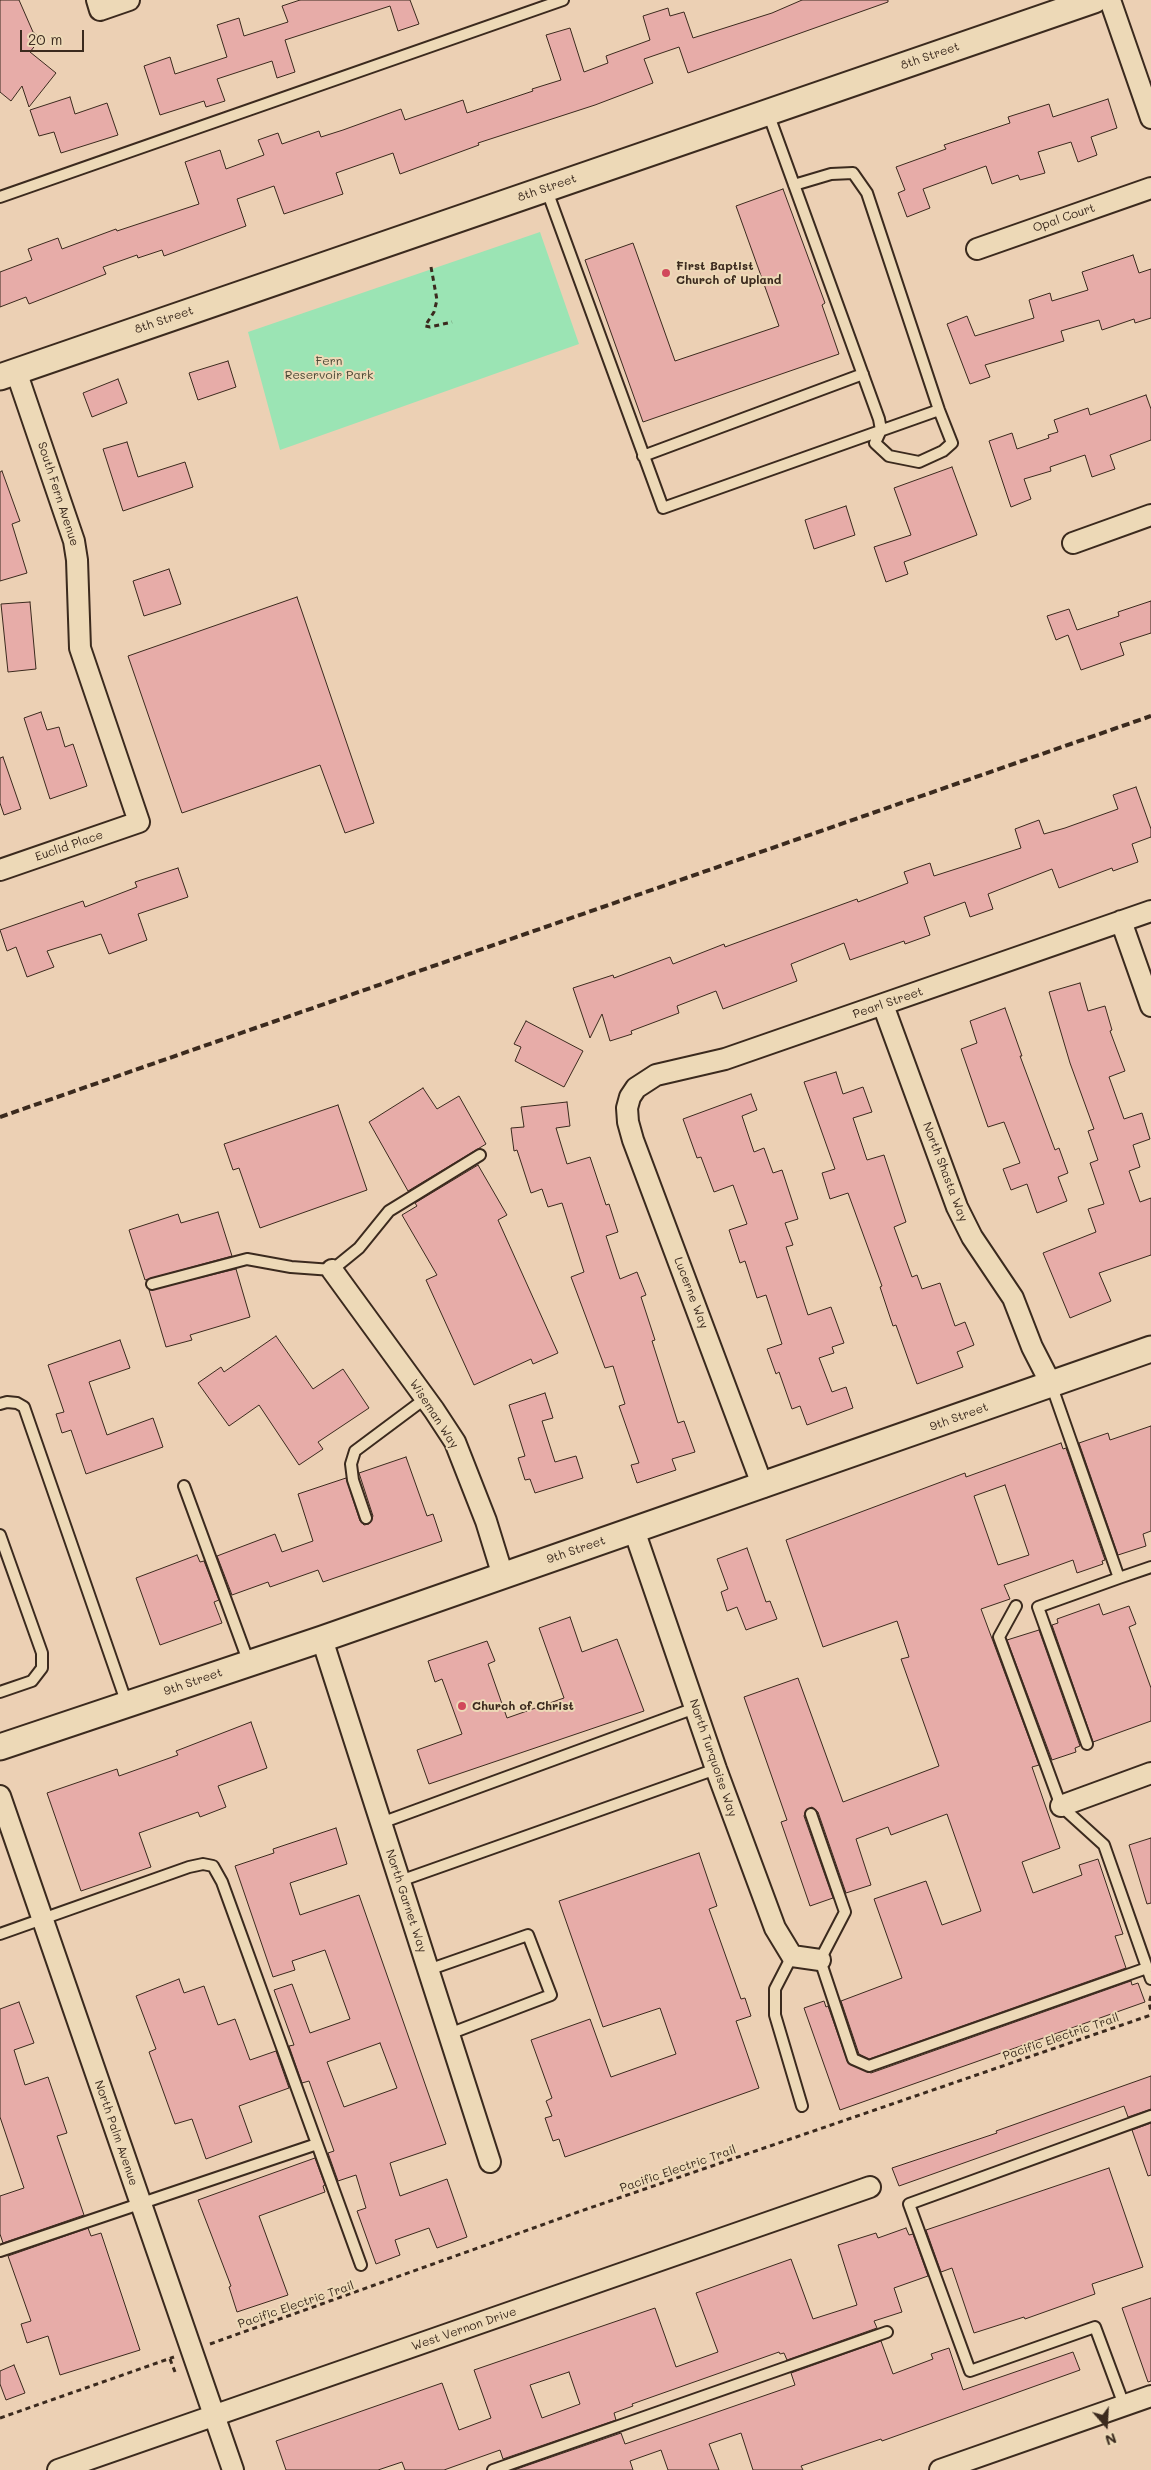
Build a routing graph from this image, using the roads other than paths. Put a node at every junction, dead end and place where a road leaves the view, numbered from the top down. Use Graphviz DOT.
graph roads {
  1 [pos="129,0"];
  2 [pos="563,0"];
  3 [pos="1094,0"];
  4 [pos="1110,0"];
  5 [pos="99,5"];
  6 [pos="768,112"];
  7 [pos="1151,118"];
  8 [pos="794,185"];
  9 [pos="546,188"];
  10 [pos="1151,188"];
  11 [pos="0,197"];
  12 [pos="977,249"];
  13 [pos="8,374"];
  14 [pos="863,374"];
  15 [pos="939,410"];
  16 [pos="881,430"];
  17 [pos="643,456"];
  18 [pos="1151,515"];
  19 [pos="1073,543"];
  20 [pos="139,822"];
  21 [pos="0,870"];
  22 [pos="1151,910"];
  23 [pos="1121,921"];
  24 [pos="883,1005"];
  25 [pos="1151,1006"];
  26 [pos="630,1097"];
  27 [pos="480,1155"];
  28 [pos="332,1270"];
  29 [pos="152,1284"];
  30 [pos="1151,1349"];
  31 [pos="1051,1384"];
  32 [pos="426,1398"];
  33 [pos="0,1404"];
  34 [pos="184,1486"];
  35 [pos="763,1487"];
  36 [pos="366,1518"];
  37 [pos="634,1530"];
  38 [pos="0,1535"];
  39 [pos="1151,1567"];
  40 [pos="503,1576"];
  41 [pos="1118,1578"];
  42 [pos="1016,1606"];
  43 [pos="322,1639"];
  44 [pos="249,1664"];
  45 [pos="0,1692"];
  46 [pos="127,1705"];
  47 [pos="695,1708"];
  48 [pos="1087,1744"];
  49 [pos="0,1747"];
  50 [pos="716,1769"];
  51 [pos="1151,1773"];
  52 [pos="0,1796"];
  53 [pos="1061,1806"];
  54 [pos="810,1814"];
  55 [pos="381,1823"];
  56 [pos="400,1882"];
  57 [pos="42,1918"];
  58 [pos="0,1934"];
  59 [pos="792,1956"];
  60 [pos="820,1960"];
  61 [pos="1147,1968"];
  62 [pos="428,1970"];
  63 [pos="1151,1979"];
  64 [pos="449,2034"];
  65 [pos="802,2106"];
  66 [pos="1151,2116"];
  67 [pos="317,2144"];
  68 [pos="490,2162"];
  69 [pos="870,2187"];
  70 [pos="140,2203"];
  71 [pos="0,2251"];
  72 [pos="361,2265"];
  73 [pos="887,2332"];
  74 [pos="1151,2396"];
  75 [pos="1124,2405"];
  76 [pos="214,2416"];
  77 [pos="58,2470"];
  78 [pos="233,2470"];
  79 [pos="493,2470"];
  80 [pos="940,2470"];
  1 -- 5 [label="street"];
  2 -- 11 [label="lane"];
  3 -- 6 [label="street, 8th Street"];
  4 -- 7 [label="street"];
  6 -- 8 [label="lane"];
  6 -- 9 [label="street, 8th Street"];
  8 -- 14 [label="lane"];
  8 -- 15 [label="lane"];
  9 -- 13 [label="street, 8th Street"];
  9 -- 17 [label="lane"];
  10 -- 12 [label="street, Opal Court"];
  13 -- 20 [label="street, South Fern Avenue"];
  14 -- 16 [label="lane"];
  14 -- 17 [label="lane"];
  15 -- 16 [label="lane"];
  15 -- 16 [label="lane"];
  16 -- 17 [label="lane"];
  18 -- 19 [label="street"];
  20 -- 21 [label="street, Euclid Place"];
  22 -- 23 [label="street, Pearl Street"];
  23 -- 24 [label="street, Pearl Street"];
  23 -- 25 [label="street"];
  24 -- 26 [label="street, Pearl Street"];
  24 -- 31 [label="street, North Shasta Way"];
  26 -- 35 [label="street, Lucerne Way"];
  27 -- 28 [label="lane"];
  28 -- 29 [label="lane"];
  28 -- 32 [label="street, Wiseman Way"];
  30 -- 31 [label="street, 9th Street"];
  31 -- 35 [label="street, 9th Street"];
  31 -- 41 [label="lane"];
  32 -- 36 [label="lane"];
  32 -- 40 [label="street, Wiseman Way"];
  33 -- 46 [label="lane"];
  34 -- 44 [label="lane"];
  35 -- 37 [label="street, 9th Street"];
  37 -- 40 [label="street, 9th Street"];
  37 -- 47 [label="street, North Turquoise Way"];
  38 -- 45 [label="lane"];
  39 -- 41 [label="lane"];
  40 -- 43 [label="street, 9th Street"];
  41 -- 48 [label="lane"];
  42 -- 53 [label="lane"];
  43 -- 44 [label="street, 9th Street"];
  43 -- 55 [label="street, North Garnet Way"];
  44 -- 46 [label="street, 9th Street"];
  46 -- 49 [label="street, 9th Street"];
  47 -- 50 [label="street, North Turquoise Way"];
  47 -- 55 [label="lane"];
  50 -- 56 [label="lane"];
  50 -- 59 [label="street, North Turquoise Way"];
  51 -- 53 [label="street"];
  52 -- 57 [label="street, North Palm Avenue"];
  53 -- 61 [label="lane"];
  54 -- 60 [label="lane"];
  55 -- 56 [label="street, North Garnet Way"];
  56 -- 62 [label="street, North Garnet Way"];
  57 -- 58 [label="lane"];
  57 -- 67 [label="lane"];
  57 -- 70 [label="street, North Palm Avenue"];
  59 -- 60 [label="street"];
  59 -- 65 [label="lane"];
  60 -- 61 [label="lane"];
  61 -- 63 [label="lane"];
  62 -- 64 [label="street, North Garnet Way"];
  62 -- 64 [label="lane"];
  64 -- 68 [label="street, North Garnet Way"];
  66 -- 75 [label="lane"];
  67 -- 70 [label="lane"];
  67 -- 72 [label="lane"];
  69 -- 76 [label="street, West Vernon Drive"];
  70 -- 71 [label="lane"];
  70 -- 76 [label="street, North Palm Avenue"];
  73 -- 79 [label="lane"];
  74 -- 75 [label="street"];
  75 -- 80 [label="street"];
  76 -- 77 [label="street, West Vernon Drive"];
  76 -- 78 [label="street, North Palm Avenue"];
}
